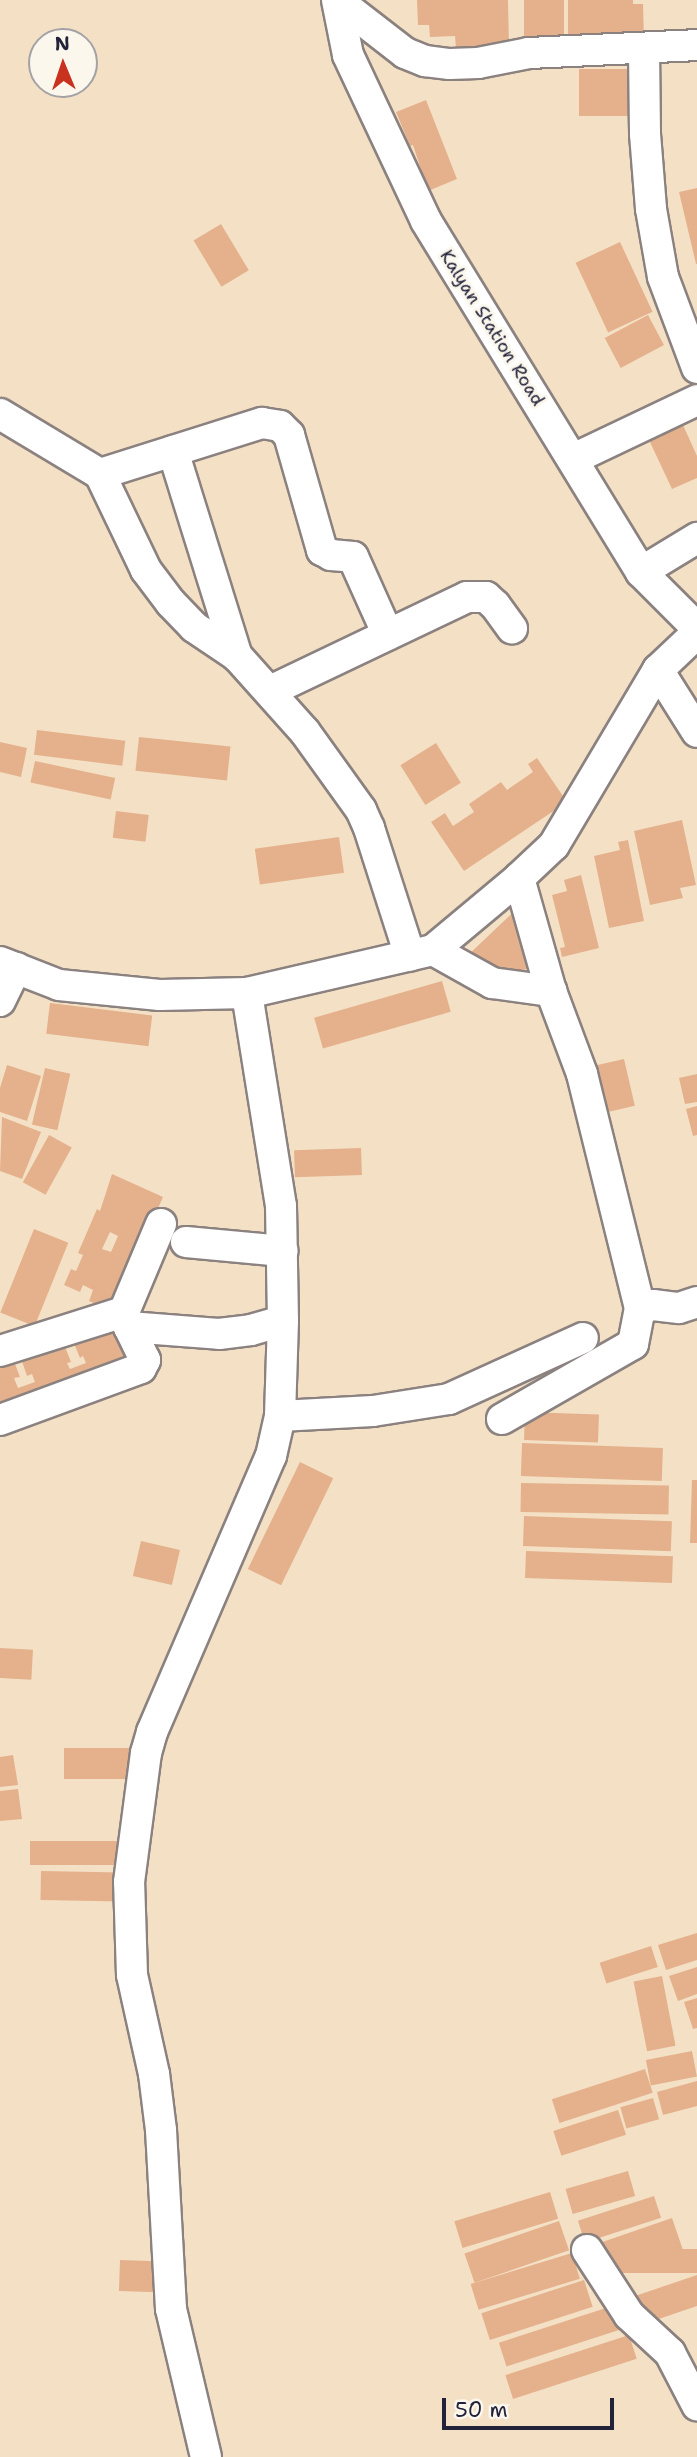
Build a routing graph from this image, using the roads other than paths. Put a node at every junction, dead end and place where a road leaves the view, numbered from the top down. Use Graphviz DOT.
graph roads {
  1 [pos="337,1"];
  2 [pos="697,45"];
  3 [pos="644,50"];
  4 [pos="697,368"];
  5 [pos="697,400"];
  6 [pos="0,414"];
  7 [pos="173,451"];
  8 [pos="573,459"];
  9 [pos="100,474"];
  10 [pos="697,538"];
  11 [pos="641,572"];
  12 [pos="512,628"];
  13 [pos="697,631"];
  14 [pos="388,635"];
  15 [pos="237,656"];
  16 [pos="658,670"];
  17 [pos="271,691"];
  18 [pos="697,732"];
  19 [pos="519,878"];
  20 [pos="422,953"];
  21 [pos="8,965"];
  22 [pos="551,992"];
  23 [pos="247,993"];
  24 [pos="0,1001"];
  25 [pos="161,1224"];
  26 [pos="186,1242"];
  27 [pos="283,1251"];
  28 [pos="697,1302"];
  29 [pos="640,1308"];
  30 [pos="127,1319"];
  31 [pos="284,1321"];
  32 [pos="583,1338"];
  33 [pos="0,1351"];
  34 [pos="280,1416"];
  35 [pos="502,1419"];
  36 [pos="0,1420"];
  37 [pos="587,2250"];
  38 [pos="697,2405"];
  39 [pos="206,2457"];
  1 -- 3 [label="street"];
  1 -- 8 [label="street, Kalyan Station Road"];
  2 -- 3 [label="street"];
  3 -- 4 [label="street"];
  5 -- 8 [label="street"];
  6 -- 9 [label="street"];
  7 -- 9 [label="street"];
  7 -- 14 [label="street"];
  7 -- 15 [label="street"];
  8 -- 11 [label="street, Kalyan Station Road"];
  9 -- 15 [label="street"];
  10 -- 11 [label="street"];
  11 -- 13 [label="street, Kalyan Station Road"];
  12 -- 14 [label="street"];
  13 -- 16 [label="street"];
  14 -- 17 [label="street"];
  15 -- 17 [label="street"];
  16 -- 18 [label="street"];
  16 -- 19 [label="street"];
  17 -- 20 [label="street"];
  19 -- 20 [label="street"];
  19 -- 22 [label="street"];
  20 -- 22 [label="street"];
  20 -- 23 [label="street"];
  21 -- 23 [label="street"];
  21 -- 24 [label="street"];
  22 -- 29 [label="street"];
  23 -- 27 [label="street"];
  25 -- 30 [label="street"];
  26 -- 27 [label="street"];
  27 -- 31 [label="street"];
  28 -- 29 [label="street"];
  29 -- 35 [label="street"];
  30 -- 31 [label="street"];
  30 -- 33 [label="street"];
  30 -- 36 [label="street"];
  31 -- 34 [label="street"];
  32 -- 34 [label="street"];
  34 -- 39 [label="street"];
  37 -- 38 [label="street"];
}
